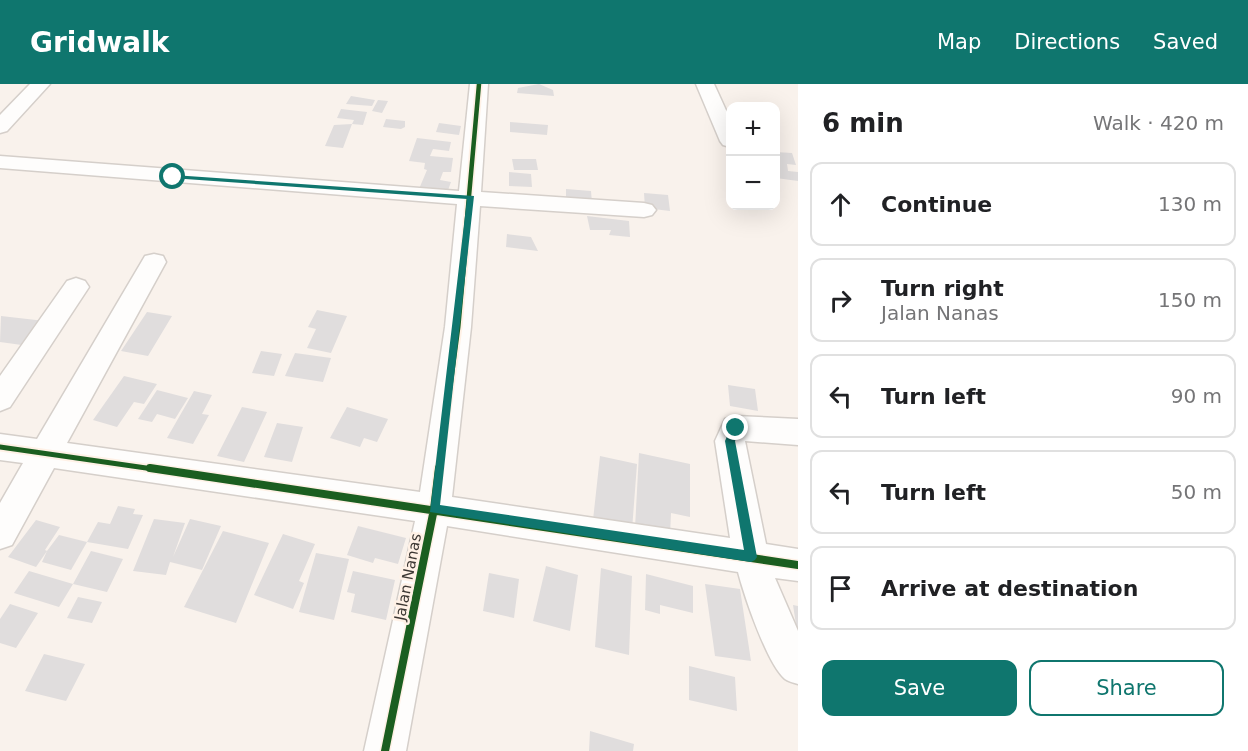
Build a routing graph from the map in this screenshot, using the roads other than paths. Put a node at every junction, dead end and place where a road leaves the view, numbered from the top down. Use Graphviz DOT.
graph roads {
  1 [pos="41,84"];
  2 [pos="479,84"];
  3 [pos="705,84"];
  4 [pos="0,127"];
  5 [pos="726,132"];
  6 [pos="0,162"];
  7 [pos="471,197"];
  8 [pos="645,210"];
  9 [pos="154,262"];
  10 [pos="76,287"];
  11 [pos="0,399"];
  12 [pos="798,432"];
  13 [pos="0,447"];
  14 [pos="45,453"];
  15 [pos="434,509"];
  16 [pos="0,534"];
  17 [pos="751,557"];
  18 [pos="798,565"];
  19 [pos="798,665"];
  20 [pos="385,751"];
  1 -- 4 [label="street"];
  2 -- 7 [label="street, Jalan Nanas"];
  3 -- 5 [label="street"];
  6 -- 7 [label="street"];
  7 -- 8 [label="street"];
  7 -- 15 [label="street, Jalan Nanas"];
  9 -- 14 [label="street"];
  10 -- 11 [label="street"];
  12 -- 17 [label="street"];
  13 -- 14 [label="street"];
  14 -- 15 [label="street"];
  14 -- 16 [label="street"];
  15 -- 17 [label="street"];
  15 -- 20 [label="street, Jalan Nanas"];
  17 -- 18 [label="street"];
  17 -- 19 [label="street"];
}
